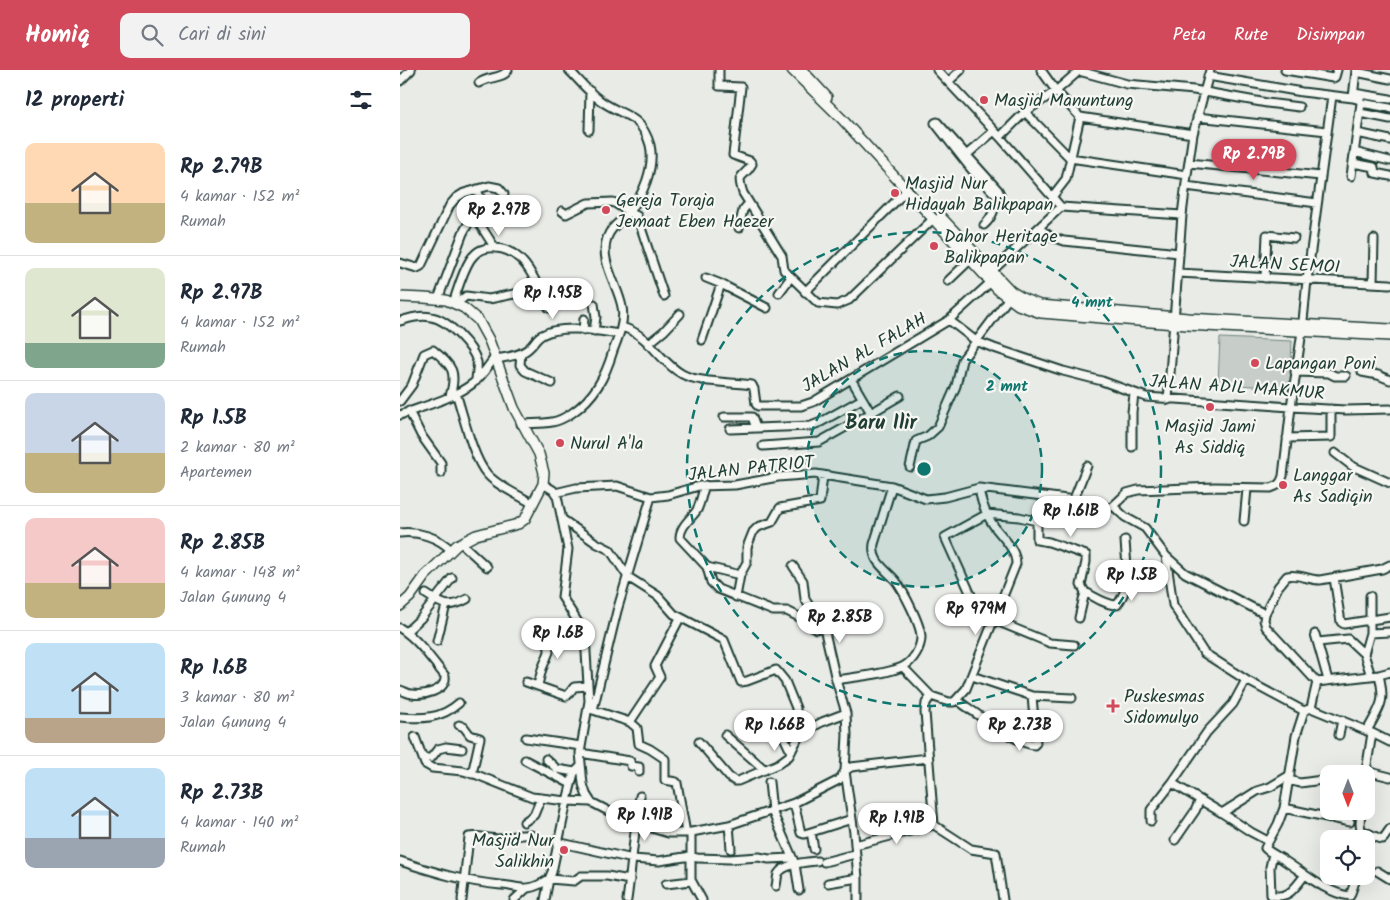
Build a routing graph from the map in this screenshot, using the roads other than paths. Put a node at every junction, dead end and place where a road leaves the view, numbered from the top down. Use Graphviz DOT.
graph roads {
  1 [pos="411,70"];
  2 [pos="508,70"];
  3 [pos="569,70"];
  4 [pos="719,70"];
  5 [pos="792,70"];
  6 [pos="802,70"];
  7 [pos="937,70"];
  8 [pos="961,70"];
  9 [pos="1041,70"];
  10 [pos="1284,70"];
  11 [pos="1337,70"];
  12 [pos="1079,71"];
  13 [pos="1356,71"];
  14 [pos="1209,73"];
  15 [pos="1390,79"];
  16 [pos="400,81"];
  17 [pos="948,82"];
  18 [pos="480,83"];
  19 [pos="590,90"];
  20 [pos="1056,91"];
  21 [pos="1204,92"];
  22 [pos="1332,96"];
  23 [pos="1353,96"];
  24 [pos="1390,99"];
  25 [pos="1361,103"];
  26 [pos="1299,107"];
  27 [pos="1390,108"];
  28 [pos="1025,112"];
  29 [pos="1360,112"];
  30 [pos="1080,117"];
  31 [pos="1197,117"];
  32 [pos="1390,118"];
  33 [pos="589,130"];
  34 [pos="994,131"];
  35 [pos="1327,131"];
  36 [pos="1357,133"];
  37 [pos="1193,134"];
  38 [pos="1000,137"];
  39 [pos="864,140"];
  40 [pos="1390,140"];
  41 [pos="1354,152"];
  42 [pos="965,156"];
  43 [pos="1070,158"];
  44 [pos="1390,161"];
  45 [pos="1189,163"];
  46 [pos="1353,163"];
  47 [pos="1187,176"];
  48 [pos="1321,176"];
  49 [pos="1351,176"];
  50 [pos="1390,176"];
  51 [pos="1186,186"];
  52 [pos="478,188"];
  53 [pos="908,189"];
  54 [pos="504,194"];
  55 [pos="1052,197"];
  56 [pos="749,203"];
  57 [pos="1317,203"];
  58 [pos="1061,207"];
  59 [pos="562,211"];
  60 [pos="629,212"];
  61 [pos="1182,215"];
  62 [pos="472,216"];
  63 [pos="934,218"];
  64 [pos="984,225"];
  65 [pos="739,228"];
  66 [pos="1039,228"];
  67 [pos="1294,238"];
  68 [pos="1374,239"];
  69 [pos="495,248"];
  70 [pos="1179,253"];
  71 [pos="971,260"];
  72 [pos="400,263"];
  73 [pos="992,271"];
  74 [pos="1178,273"];
  75 [pos="706,278"];
  76 [pos="791,278"];
  77 [pos="1265,278"];
  78 [pos="1307,280"];
  79 [pos="948,281"];
  80 [pos="991,282"];
  81 [pos="1373,283"];
  82 [pos="721,284"];
  83 [pos="1390,284"];
  84 [pos="805,292"];
  85 [pos="779,293"];
  86 [pos="514,294"];
  87 [pos="664,296"];
  88 [pos="400,297"];
  89 [pos="438,299"];
  90 [pos="1008,299"];
  91 [pos="454,304"];
  92 [pos="594,304"];
  93 [pos="549,308"];
  94 [pos="767,308"];
  95 [pos="680,314"];
  96 [pos="584,319"];
  97 [pos="949,320"];
  98 [pos="1174,320"];
  99 [pos="400,321"];
  100 [pos="1302,328"];
  101 [pos="1390,329"];
  102 [pos="583,330"];
  103 [pos="594,331"];
  104 [pos="620,331"];
  105 [pos="1390,336"];
  106 [pos="702,340"];
  107 [pos="976,341"];
  108 [pos="648,344"];
  109 [pos="521,353"];
  110 [pos="495,358"];
  111 [pos="1295,372"];
  112 [pos="1362,372"];
  113 [pos="1346,376"];
  114 [pos="850,379"];
  115 [pos="1390,380"];
  116 [pos="476,381"];
  117 [pos="552,383"];
  118 [pos="1134,394"];
  119 [pos="453,395"];
  120 [pos="900,396"];
  121 [pos="862,399"];
  122 [pos="400,400"];
  123 [pos="1168,400"];
  124 [pos="1290,407"];
  125 [pos="1331,409"];
  126 [pos="1390,409"];
  127 [pos="409,411"];
  128 [pos="871,414"];
  129 [pos="400,415"];
  130 [pos="724,417"];
  131 [pos="521,424"];
  132 [pos="756,428"];
  133 [pos="730,429"];
  134 [pos="1287,438"];
  135 [pos="762,446"];
  136 [pos="1132,447"];
  137 [pos="1335,453"];
  138 [pos="1087,466"];
  139 [pos="910,467"];
  140 [pos="441,473"];
  141 [pos="822,475"];
  142 [pos="1390,483"];
  143 [pos="543,484"];
  144 [pos="704,485"];
  145 [pos="892,486"];
  146 [pos="979,488"];
  147 [pos="1247,489"];
  148 [pos="556,493"];
  149 [pos="651,498"];
  150 [pos="1073,501"];
  151 [pos="533,504"];
  152 [pos="1113,506"];
  153 [pos="987,514"];
  154 [pos="562,519"];
  155 [pos="1244,521"];
  156 [pos="400,533"];
  157 [pos="1125,540"];
  158 [pos="461,543"];
  159 [pos="451,550"];
  160 [pos="1166,556"];
  161 [pos="1390,565"];
  162 [pos="793,566"];
  163 [pos="487,567"];
  164 [pos="707,567"];
  165 [pos="740,575"];
  166 [pos="628,577"];
  167 [pos="452,578"];
  168 [pos="1334,578"];
  169 [pos="1085,592"];
  170 [pos="426,594"];
  171 [pos="1370,596"];
  172 [pos="736,597"];
  173 [pos="467,599"];
  174 [pos="435,600"];
  175 [pos="446,605"];
  176 [pos="401,607"];
  177 [pos="1265,614"];
  178 [pos="980,615"];
  179 [pos="1390,617"];
  180 [pos="680,618"];
  181 [pos="1079,618"];
  182 [pos="994,620"];
  183 [pos="1371,620"];
  184 [pos="822,626"];
  185 [pos="403,630"];
  186 [pos="548,632"];
  187 [pos="1390,632"];
  188 [pos="1370,633"];
  189 [pos="1315,634"];
  190 [pos="437,641"];
  191 [pos="1318,642"];
  192 [pos="1074,645"];
  193 [pos="1364,654"];
  194 [pos="902,667"];
  195 [pos="1390,672"];
  196 [pos="972,676"];
  197 [pos="1375,676"];
  198 [pos="836,680"];
  199 [pos="1246,680"];
  200 [pos="1328,680"];
  201 [pos="526,682"];
  202 [pos="1317,682"];
  203 [pos="538,685"];
  204 [pos="588,686"];
  205 [pos="400,690"];
  206 [pos="931,696"];
  207 [pos="1032,696"];
  208 [pos="1072,698"];
  209 [pos="957,700"];
  210 [pos="458,703"];
  211 [pos="591,709"];
  212 [pos="1308,710"];
  213 [pos="846,713"];
  214 [pos="400,717"];
  215 [pos="1342,720"];
  216 [pos="630,722"];
  217 [pos="459,725"];
  218 [pos="781,731"];
  219 [pos="1370,732"];
  220 [pos="802,733"];
  221 [pos="1339,734"];
  222 [pos="725,735"];
  223 [pos="415,738"];
  224 [pos="526,738"];
  225 [pos="700,742"];
  226 [pos="1390,742"];
  227 [pos="462,748"];
  228 [pos="580,750"];
  229 [pos="791,752"];
  230 [pos="422,758"];
  231 [pos="546,758"];
  232 [pos="928,758"];
  233 [pos="525,760"];
  234 [pos="1366,765"];
  235 [pos="581,766"];
  236 [pos="765,770"];
  237 [pos="845,771"];
  238 [pos="575,772"];
  239 [pos="639,772"];
  240 [pos="472,774"];
  241 [pos="1375,774"];
  242 [pos="1390,777"];
  243 [pos="1289,778"];
  244 [pos="1320,780"];
  245 [pos="769,782"];
  246 [pos="1172,783"];
  247 [pos="571,784"];
  248 [pos="640,796"];
  249 [pos="541,798"];
  250 [pos="1200,800"];
  251 [pos="567,801"];
  252 [pos="591,802"];
  253 [pos="794,803"];
  254 [pos="1284,808"];
  255 [pos="772,811"];
  256 [pos="1222,812"];
  257 [pos="852,819"];
  258 [pos="1151,821"];
  259 [pos="524,822"];
  260 [pos="1350,822"];
  261 [pos="635,823"];
  262 [pos="729,825"];
  263 [pos="934,825"];
  264 [pos="1390,829"];
  265 [pos="811,832"];
  266 [pos="688,833"];
  267 [pos="531,835"];
  268 [pos="1375,837"];
  269 [pos="1175,840"];
  270 [pos="1268,841"];
  271 [pos="557,842"];
  272 [pos="855,844"];
  273 [pos="731,849"];
  274 [pos="814,849"];
  275 [pos="855,854"];
  276 [pos="1273,854"];
  277 [pos="691,856"];
  278 [pos="633,859"];
  279 [pos="400,861"];
  280 [pos="793,861"];
  281 [pos="1377,871"];
  282 [pos="1305,875"];
  283 [pos="858,878"];
  284 [pos="549,879"];
  285 [pos="1390,879"];
  286 [pos="465,880"];
  287 [pos="630,880"];
  288 [pos="691,881"];
  289 [pos="828,883"];
  290 [pos="666,884"];
  291 [pos="1355,885"];
  292 [pos="776,886"];
  293 [pos="527,888"];
  294 [pos="799,890"];
  295 [pos="1351,898"];
  296 [pos="1279,899"];
  297 [pos="462,900"];
  298 [pos="514,900"];
  299 [pos="545,900"];
  300 [pos="627,900"];
  301 [pos="702,900"];
  302 [pos="858,900"];
  303 [pos="1003,900"];
  1 -- 16 [label="street"];
  2 -- 18 [label="street"];
  3 -- 19 [label="street"];
  4 -- 56 [label="street"];
  5 -- 39 [label="main road"];
  6 -- 39 [label="main road"];
  7 -- 17 [label="street"];
  8 -- 17 [label="street"];
  9 -- 20 [label="street"];
  10 -- 11 [label="street"];
  12 -- 20 [label="street"];
  12 -- 21 [label="street"];
  13 -- 15 [label="street"];
  13 -- 23 [label="street"];
  14 -- 21 [label="street"];
  14 -- 22 [label="street"];
  17 -- 34 [label="street"];
  19 -- 33 [label="street"];
  19 -- 60 [label="street"];
  20 -- 28 [label="street"];
  20 -- 30 [label="street"];
  21 -- 26 [label="street"];
  21 -- 31 [label="street"];
  22 -- 23 [label="street"];
  22 -- 35 [label="street"];
  23 -- 24 [label="street"];
  23 -- 25 [label="street"];
  25 -- 27 [label="street"];
  25 -- 29 [label="street"];
  28 -- 38 [label="street"];
  28 -- 43 [label="street"];
  29 -- 32 [label="street"];
  29 -- 36 [label="street"];
  30 -- 37 [label="street"];
  30 -- 43 [label="street"];
  31 -- 35 [label="street"];
  31 -- 37 [label="street"];
  34 -- 38 [label="street"];
  34 -- 42 [label="street"];
  35 -- 48 [label="street"];
  36 -- 40 [label="street"];
  36 -- 41 [label="street"];
  37 -- 45 [label="street"];
  38 -- 55 [label="street"];
  39 -- 53 [label="main road"];
  39 -- 73 [label="main road"];
  41 -- 44 [label="street"];
  41 -- 46 [label="street"];
  42 -- 42 [label="street"];
  42 -- 64 [label="street"];
  43 -- 47 [label="street"];
  43 -- 55 [label="street"];
  45 -- 47 [label="street"];
  45 -- 48 [label="street"];
  46 -- 49 [label="street"];
  46 -- 50 [label="street"];
  47 -- 51 [label="street"];
  48 -- 57 [label="street"];
  51 -- 57 [label="street"];
  51 -- 61 [label="street"];
  52 -- 54 [label="street"];
  52 -- 62 [label="street"];
  52 -- 72 [label="street"];
  53 -- 63 [label="main road"];
  53 -- 84 [label="street"];
  55 -- 58 [label="street"];
  56 -- 65 [label="street"];
  56 -- 76 [label="street"];
  57 -- 78 [label="street"];
  58 -- 61 [label="street"];
  58 -- 66 [label="street"];
  59 -- 60 [label="street"];
  60 -- 87 [label="street"];
  60 -- 104 [label="street"];
  61 -- 70 [label="street"];
  62 -- 69 [label="street"];
  62 -- 89 [label="street"];
  63 -- 71 [label="main road"];
  63 -- 84 [label="street"];
  66 -- 70 [label="street"];
  66 -- 73 [label="street"];
  67 -- 77 [label="street"];
  68 -- 81 [label="street"];
  69 -- 91 [label="street"];
  69 -- 93 [label="street"];
  70 -- 74 [label="street"];
  71 -- 79 [label="street"];
  71 -- 80 [label="main road"];
  73 -- 98 [label="main road"];
  74 -- 77 [label="street, JALAN SEMOI"];
  74 -- 98 [label="street"];
  75 -- 82 [label="street"];
  76 -- 84 [label="street"];
  76 -- 85 [label="street"];
  77 -- 78 [label="street, JALAN SEMOI"];
  78 -- 81 [label="street, JALAN SEMOI"];
  78 -- 100 [label="street"];
  80 -- 90 [label="main road"];
  80 -- 97 [label="street, JALAN AL FALAH"];
  81 -- 83 [label="street, JALAN SEMOI"];
  82 -- 94 [label="street"];
  82 -- 106 [label="street"];
  86 -- 91 [label="street"];
  88 -- 89 [label="main road"];
  89 -- 91 [label="main road"];
  90 -- 98 [label="main road"];
  90 -- 107 [label="street"];
  91 -- 110 [label="main road"];
  92 -- 103 [label="street"];
  95 -- 108 [label="street"];
  96 -- 102 [label="street"];
  97 -- 107 [label="street, JALAN ADIL MAKMUR"];
  97 -- 114 [label="street, JALAN AL FALAH"];
  98 -- 100 [label="main road"];
  98 -- 100 [label="main road"];
  98 -- 123 [label="street"];
  99 -- 116 [label="street"];
  100 -- 101 [label="main road"];
  100 -- 105 [label="main road"];
  100 -- 111 [label="street"];
  102 -- 103 [label="street"];
  102 -- 109 [label="street"];
  103 -- 104 [label="street"];
  104 -- 108 [label="street, JALAN AL FALAH"];
  104 -- 131 [label="street"];
  107 -- 118 [label="street, JALAN ADIL MAKMUR"];
  107 -- 139 [label="street"];
  108 -- 114 [label="street, JALAN AL FALAH"];
  109 -- 110 [label="street"];
  109 -- 117 [label="street"];
  110 -- 116 [label="street"];
  110 -- 131 [label="main road"];
  111 -- 113 [label="street"];
  111 -- 124 [label="street"];
  112 -- 115 [label="street"];
  114 -- 121 [label="street"];
  116 -- 119 [label="street"];
  118 -- 123 [label="street, JALAN ADIL MAKMUR"];
  118 -- 136 [label="street"];
  119 -- 122 [label="street"];
  119 -- 127 [label="street"];
  119 -- 151 [label="street"];
  120 -- 128 [label="street"];
  121 -- 128 [label="street"];
  121 -- 132 [label="street"];
  123 -- 124 [label="street, JALAN ADIL MAKMUR"];
  124 -- 125 [label="street, JALAN ADIL MAKMUR"];
  124 -- 134 [label="street"];
  125 -- 126 [label="street, JALAN ADIL MAKMUR"];
  125 -- 134 [label="street"];
  127 -- 129 [label="street"];
  127 -- 140 [label="street"];
  128 -- 135 [label="street"];
  130 -- 132 [label="street"];
  131 -- 143 [label="main road"];
  132 -- 133 [label="street"];
  134 -- 147 [label="street"];
  137 -- 142 [label="street"];
  138 -- 150 [label="street"];
  141 -- 144 [label="street, JALAN PATRIOT"];
  141 -- 145 [label="street, JALAN PATRIOT"];
  141 -- 165 [label="street"];
  143 -- 148 [label="street"];
  143 -- 151 [label="main road"];
  144 -- 149 [label="street, JALAN PATRIOT"];
  144 -- 164 [label="street"];
  145 -- 146 [label="street, JALAN PATRIOT"];
  145 -- 194 [label="street"];
  146 -- 150 [label="street"];
  146 -- 153 [label="street"];
  147 -- 152 [label="street"];
  147 -- 155 [label="street"];
  148 -- 149 [label="street"];
  148 -- 154 [label="street"];
  149 -- 166 [label="street"];
  150 -- 152 [label="street"];
  151 -- 158 [label="main road"];
  152 -- 160 [label="street"];
  153 -- 169 [label="street"];
  153 -- 178 [label="street"];
  153 -- 182 [label="street"];
  154 -- 166 [label="street"];
  154 -- 204 [label="street"];
  156 -- 159 [label="street"];
  157 -- 169 [label="street"];
  158 -- 159 [label="main road"];
  158 -- 163 [label="street"];
  159 -- 176 [label="main road"];
  160 -- 177 [label="street"];
  160 -- 199 [label="street"];
  161 -- 168 [label="street"];
  162 -- 184 [label="street"];
  164 -- 165 [label="street"];
  164 -- 172 [label="street"];
  165 -- 172 [label="street"];
  166 -- 180 [label="street"];
  166 -- 211 [label="street"];
  167 -- 174 [label="street"];
  168 -- 177 [label="street"];
  168 -- 183 [label="street"];
  169 -- 181 [label="street"];
  170 -- 174 [label="street"];
  171 -- 183 [label="street"];
  172 -- 184 [label="street"];
  173 -- 175 [label="street"];
  174 -- 175 [label="street"];
  174 -- 185 [label="street"];
  175 -- 190 [label="street"];
  177 -- 202 [label="street"];
  179 -- 183 [label="street"];
  180 -- 216 [label="street"];
  180 -- 220 [label="street"];
  182 -- 192 [label="street"];
  182 -- 196 [label="street"];
  183 -- 188 [label="street"];
  184 -- 198 [label="street"];
  185 -- 205 [label="street"];
  186 -- 203 [label="street"];
  187 -- 188 [label="street"];
  188 -- 193 [label="street"];
  189 -- 191 [label="street"];
  191 -- 193 [label="street"];
  191 -- 200 [label="street"];
  193 -- 197 [label="street"];
  194 -- 198 [label="street"];
  194 -- 206 [label="street"];
  195 -- 197 [label="street"];
  196 -- 207 [label="street"];
  196 -- 209 [label="street"];
  197 -- 200 [label="street"];
  197 -- 219 [label="street"];
  198 -- 213 [label="street"];
  199 -- 212 [label="street"];
  199 -- 246 [label="street"];
  200 -- 202 [label="street"];
  201 -- 203 [label="street"];
  202 -- 212 [label="street"];
  203 -- 204 [label="street"];
  204 -- 211 [label="street"];
  206 -- 209 [label="street"];
  206 -- 232 [label="street"];
  207 -- 208 [label="street"];
  207 -- 209 [label="street"];
  210 -- 214 [label="street"];
  211 -- 216 [label="street"];
  211 -- 228 [label="street"];
  212 -- 215 [label="street"];
  212 -- 243 [label="street"];
  213 -- 220 [label="street"];
  213 -- 237 [label="street"];
  215 -- 219 [label="street"];
  215 -- 221 [label="street"];
  216 -- 266 [label="street"];
  217 -- 240 [label="street"];
  218 -- 229 [label="street"];
  219 -- 226 [label="street"];
  219 -- 234 [label="street"];
  220 -- 229 [label="street"];
  222 -- 236 [label="street"];
  223 -- 230 [label="street"];
  224 -- 228 [label="street"];
  225 -- 236 [label="street"];
  227 -- 230 [label="street"];
  228 -- 235 [label="street"];
  228 -- 239 [label="street"];
  229 -- 236 [label="street"];
  230 -- 240 [label="street"];
  231 -- 238 [label="street"];
  232 -- 237 [label="street"];
  232 -- 263 [label="street"];
  233 -- 247 [label="street"];
  235 -- 238 [label="street"];
  235 -- 252 [label="street"];
  237 -- 253 [label="street"];
  237 -- 257 [label="street"];
  238 -- 247 [label="street"];
  240 -- 249 [label="street"];
  241 -- 242 [label="street"];
  243 -- 244 [label="street"];
  243 -- 254 [label="street"];
  243 -- 256 [label="street"];
  245 -- 255 [label="street"];
  246 -- 250 [label="street"];
  246 -- 258 [label="street"];
  247 -- 251 [label="street"];
  248 -- 261 [label="street"];
  249 -- 251 [label="street"];
  249 -- 259 [label="street"];
  250 -- 256 [label="street"];
  250 -- 269 [label="street"];
  251 -- 252 [label="street"];
  251 -- 271 [label="street"];
  252 -- 261 [label="street"];
  253 -- 255 [label="street"];
  253 -- 265 [label="street"];
  254 -- 260 [label="street"];
  254 -- 270 [label="street"];
  255 -- 262 [label="street"];
  255 -- 280 [label="street"];
  256 -- 270 [label="street"];
  257 -- 265 [label="street"];
  257 -- 272 [label="street"];
  261 -- 266 [label="street"];
  261 -- 278 [label="street"];
  262 -- 266 [label="street"];
  262 -- 273 [label="street"];
  263 -- 272 [label="street"];
  263 -- 303 [label="street"];
  264 -- 268 [label="street"];
  265 -- 274 [label="street"];
  266 -- 277 [label="street"];
  267 -- 286 [label="street"];
  270 -- 276 [label="street"];
  271 -- 278 [label="street"];
  271 -- 284 [label="street"];
  272 -- 275 [label="street"];
  275 -- 280 [label="street"];
  275 -- 283 [label="street"];
  276 -- 282 [label="street"];
  276 -- 296 [label="street"];
  277 -- 278 [label="street"];
  277 -- 280 [label="street"];
  277 -- 288 [label="street"];
  278 -- 287 [label="street"];
  279 -- 286 [label="street"];
  280 -- 292 [label="street"];
  280 -- 294 [label="street"];
  281 -- 285 [label="street"];
  282 -- 295 [label="street"];
  282 -- 296 [label="street"];
  283 -- 289 [label="street"];
  283 -- 302 [label="street"];
  284 -- 287 [label="street"];
  284 -- 293 [label="street"];
  284 -- 299 [label="street"];
  286 -- 293 [label="street"];
  286 -- 297 [label="street"];
  287 -- 300 [label="street"];
  288 -- 290 [label="street"];
  288 -- 301 [label="street"];
  291 -- 295 [label="street"];
  293 -- 298 [label="street"];
}
